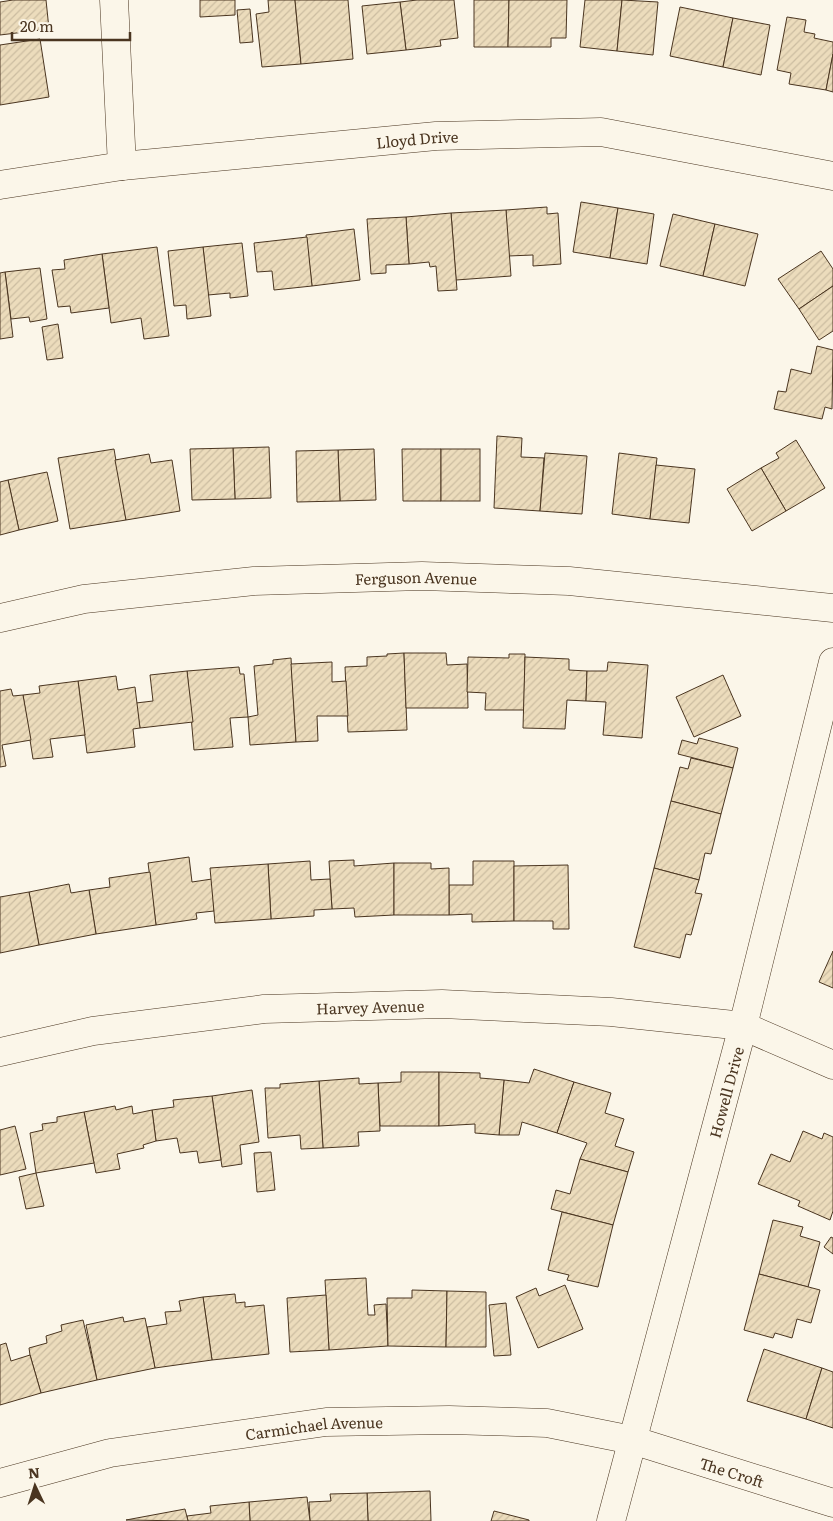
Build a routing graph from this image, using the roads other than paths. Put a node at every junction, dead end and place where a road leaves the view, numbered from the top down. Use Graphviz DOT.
graph roads {
  1 [pos="114,0"];
  2 [pos="122,166"];
  3 [pos="833,176"];
  4 [pos="0,185"];
  5 [pos="833,608"];
  6 [pos="0,618"];
  7 [pos="833,662"];
  8 [pos="743,1026"];
  9 [pos="0,1052"];
  10 [pos="833,1065"];
  11 [pos="632,1440"];
  12 [pos="0,1483"];
  13 [pos="833,1504"];
  14 [pos="611,1521"];
  1 -- 2 [label="street"];
  2 -- 3 [label="street, Lloyd Drive"];
  2 -- 4 [label="street, Lloyd Drive"];
  5 -- 6 [label="street, Ferguson Avenue"];
  7 -- 8 [label="street, Howell Drive"];
  8 -- 9 [label="street, Harvey Avenue"];
  8 -- 10 [label="street, Harvey Avenue"];
  8 -- 11 [label="street, Howell Drive"];
  11 -- 12 [label="street, Carmichael Avenue"];
  11 -- 13 [label="street, The Croft"];
  11 -- 14 [label="street, Howell Drive"];
}
